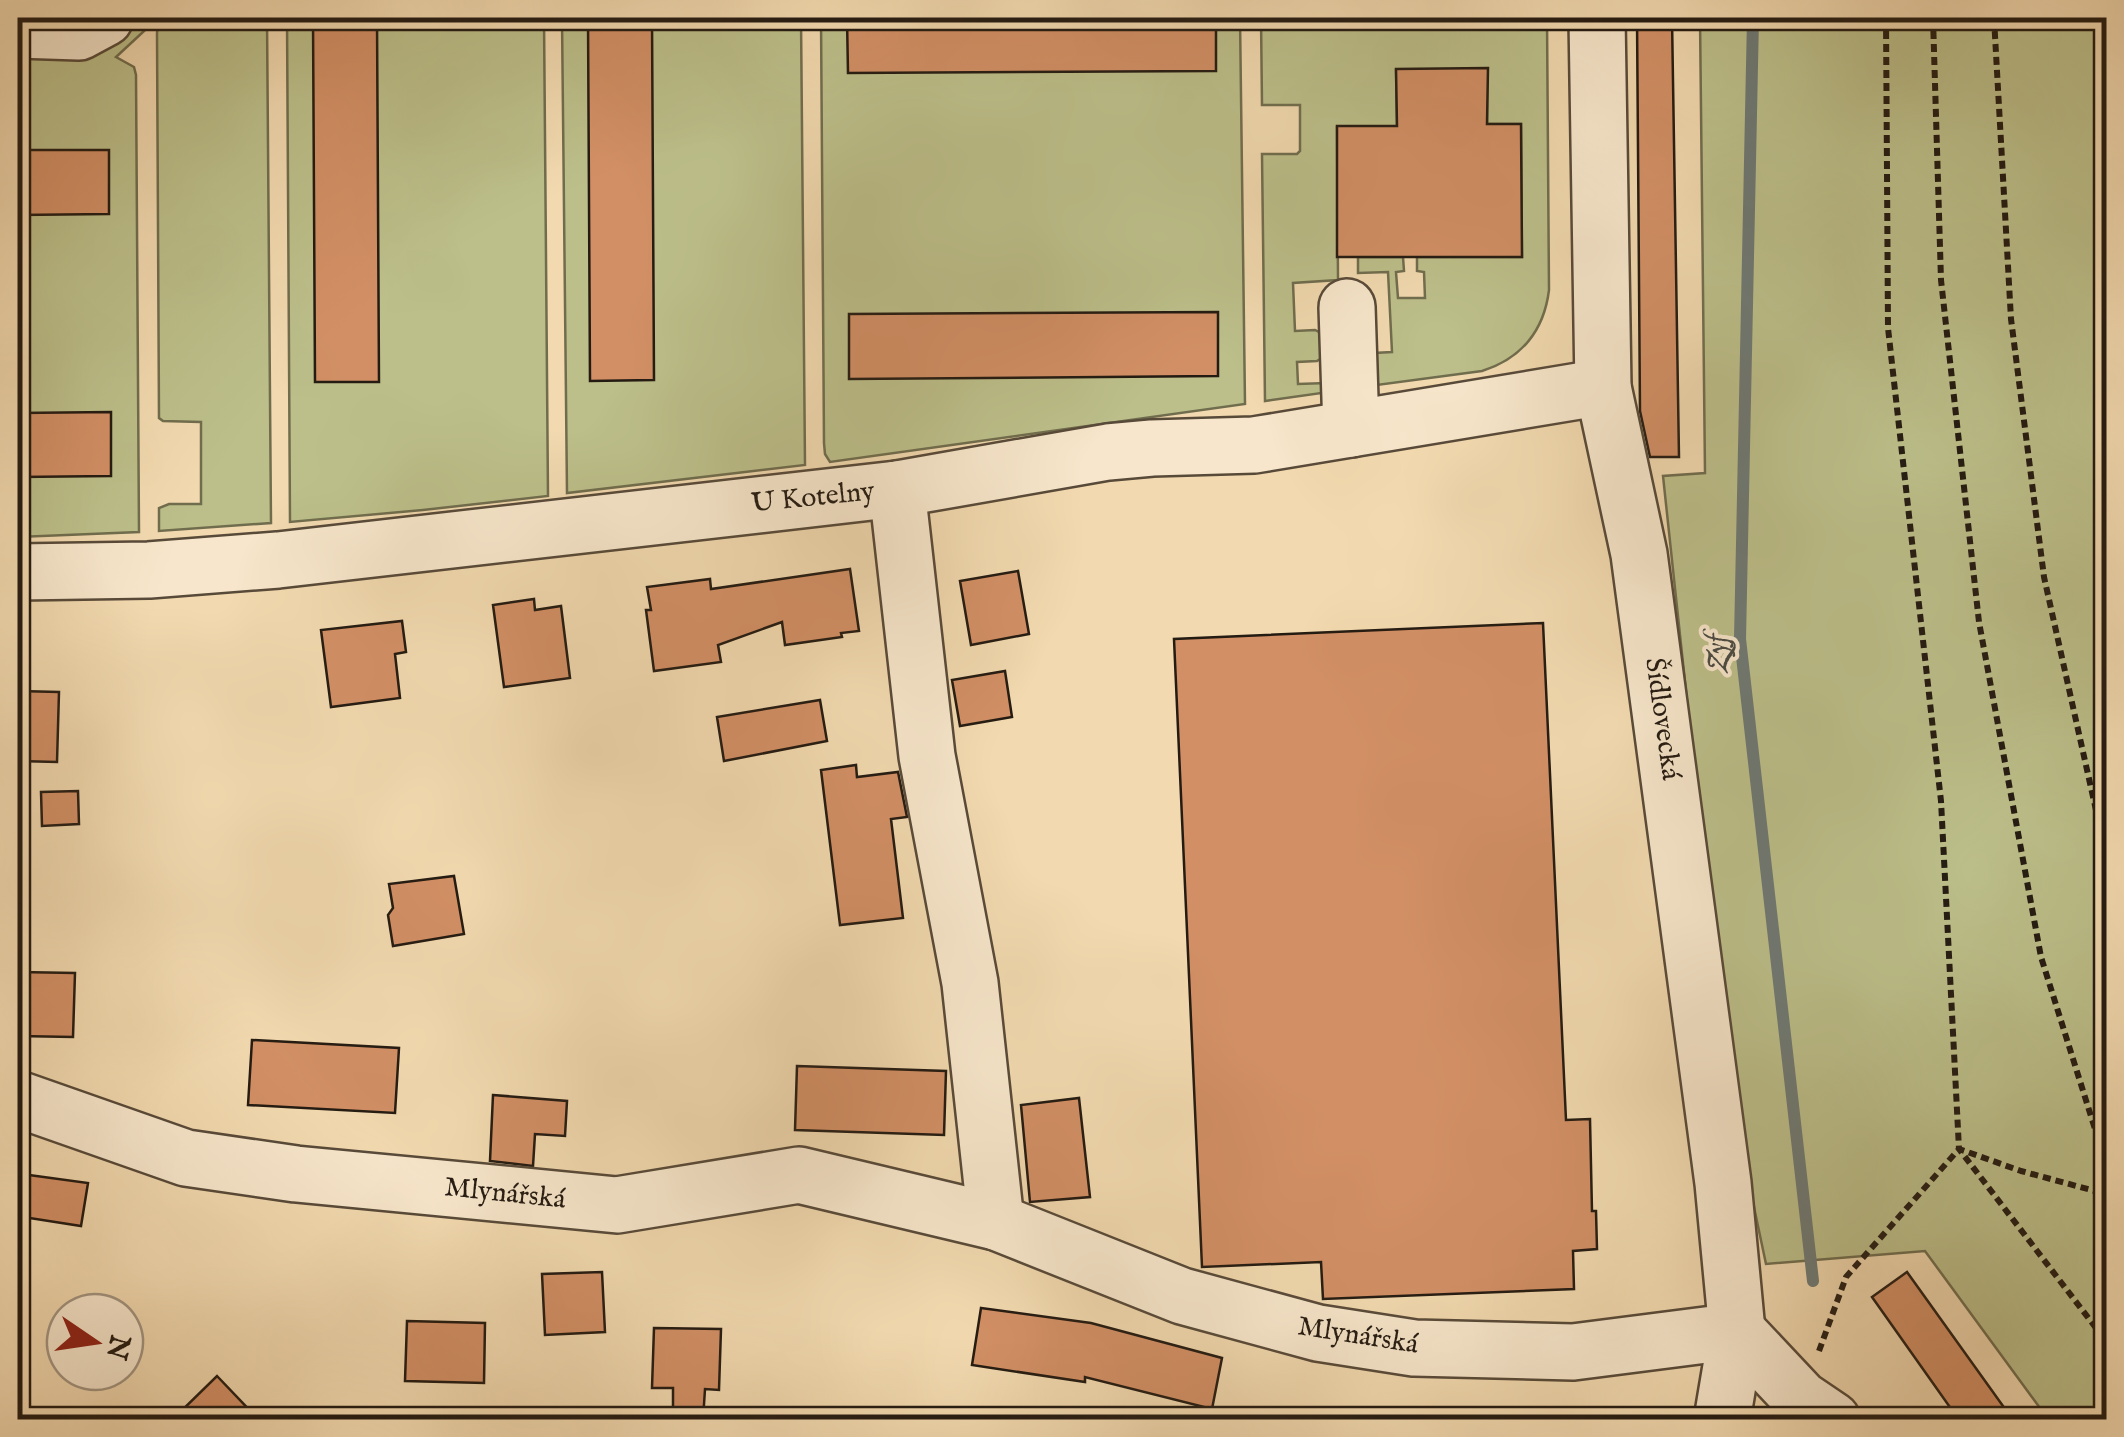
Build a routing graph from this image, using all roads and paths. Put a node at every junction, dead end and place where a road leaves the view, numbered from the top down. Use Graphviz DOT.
graph roads {
  1 [pos="106,18"];
  2 [pos="1598,18"];
  3 [pos="1886,18"];
  4 [pos="1933,18"];
  5 [pos="1994,18"];
  6 [pos="18,30"];
  7 [pos="1347,307"];
  8 [pos="1603,387"];
  9 [pos="1351,429"];
  10 [pos="896,489"];
  11 [pos="18,572"];
  12 [pos="2106,855"];
  13 [pos="18,1099"];
  14 [pos="1959,1149"];
  15 [pos="2106,1164"];
  16 [pos="2106,1194"];
  17 [pos="996,1222"];
  18 [pos="1738,1331"];
  19 [pos="2106,1341"];
  20 [pos="1816,1409"];
  21 [pos="1722,1420"];
  1 -- 6 [label="street"];
  2 -- 8 [label="street, Šídlovecká"];
  3 -- 14 [label="path"];
  4 -- 15 [label="path"];
  5 -- 12 [label="path"];
  7 -- 9 [label="street"];
  8 -- 9 [label="street, U Kotelny"];
  8 -- 18 [label="street, Šídlovecká"];
  9 -- 10 [label="street, U Kotelny"];
  10 -- 11 [label="street, U Kotelny"];
  10 -- 17 [label="street"];
  13 -- 17 [label="street, Mlynářská"];
  14 -- 16 [label="path"];
  14 -- 19 [label="path"];
  14 -- 20 [label="path"];
  17 -- 18 [label="street, Mlynářská"];
  18 -- 20 [label="street"];
  18 -- 21 [label="street, Šídlovecká"];
}
